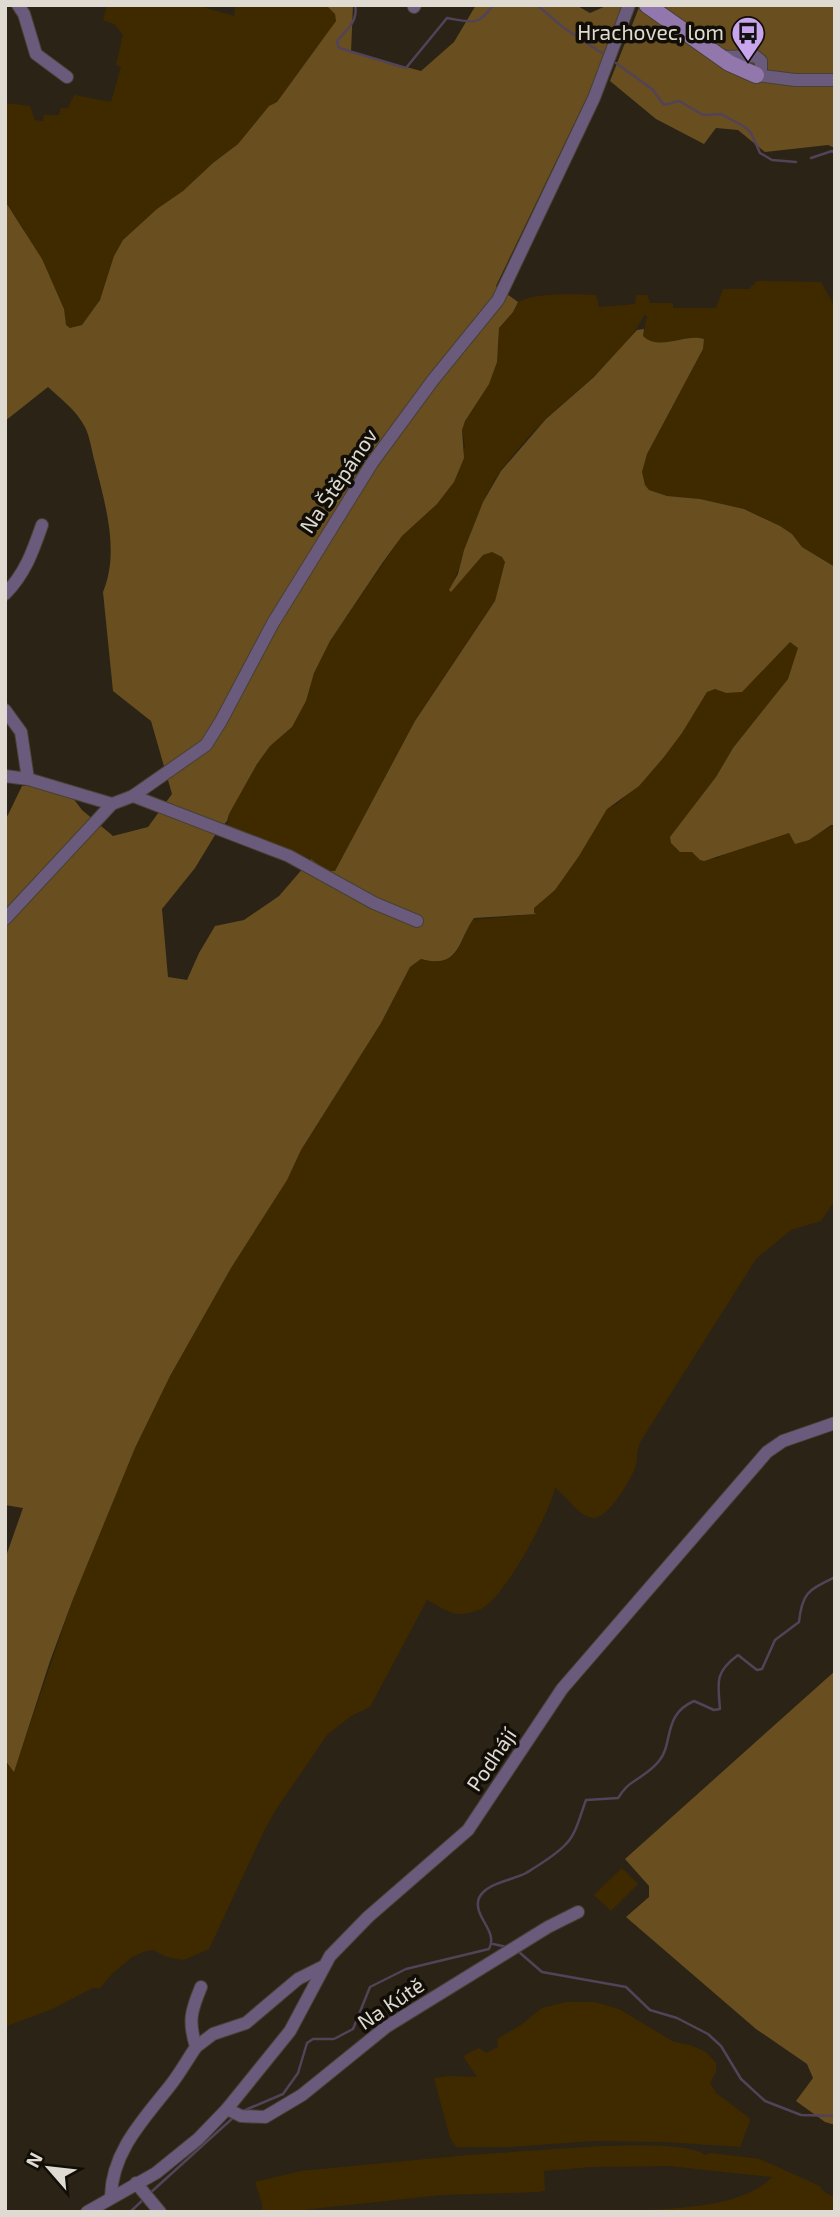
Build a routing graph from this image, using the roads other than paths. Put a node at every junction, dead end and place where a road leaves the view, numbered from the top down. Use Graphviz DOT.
graph roads {
  1 [pos="18,5"];
  2 [pos="629,5"];
  3 [pos="647,5"];
  4 [pos="756,75"];
  5 [pos="67,77"];
  6 [pos="835,80"];
  7 [pos="42,525"];
  8 [pos="5,594"];
  9 [pos="5,710"];
  10 [pos="5,776"];
  11 [pos="27,779"];
  12 [pos="133,796"];
  13 [pos="113,804"];
  14 [pos="5,919"];
  15 [pos="417,920"];
  16 [pos="835,1423"];
  17 [pos="578,1912"];
  18 [pos="324,1966"];
  19 [pos="201,1987"];
  20 [pos="196,2047"];
  21 [pos="233,2113"];
  22 [pos="136,2183"];
  23 [pos="111,2196"];
  24 [pos="87,2212"];
  25 [pos="160,2212"];
  1 -- 5 [label="street"];
  2 -- 12 [label="street, Na Štěpánov"];
  3 -- 4 [label="street"];
  4 -- 6 [label="street"];
  7 -- 8 [label="street"];
  9 -- 11 [label="street"];
  10 -- 11 [label="street"];
  11 -- 13 [label="street"];
  12 -- 13 [label="street, Na Štěpánov"];
  12 -- 15 [label="street"];
  13 -- 14 [label="street, Na Štěpánov"];
  16 -- 18 [label="street, Podhájí"];
  17 -- 21 [label="street, Na Kútě"];
  18 -- 20 [label="street"];
  18 -- 21 [label="street, Podhájí"];
  19 -- 20 [label="street"];
  20 -- 23 [label="street"];
  21 -- 22 [label="street, Podhájí"];
  22 -- 23 [label="street, Podhájí"];
  22 -- 25 [label="street"];
  23 -- 24 [label="street, Podhájí"];
}
